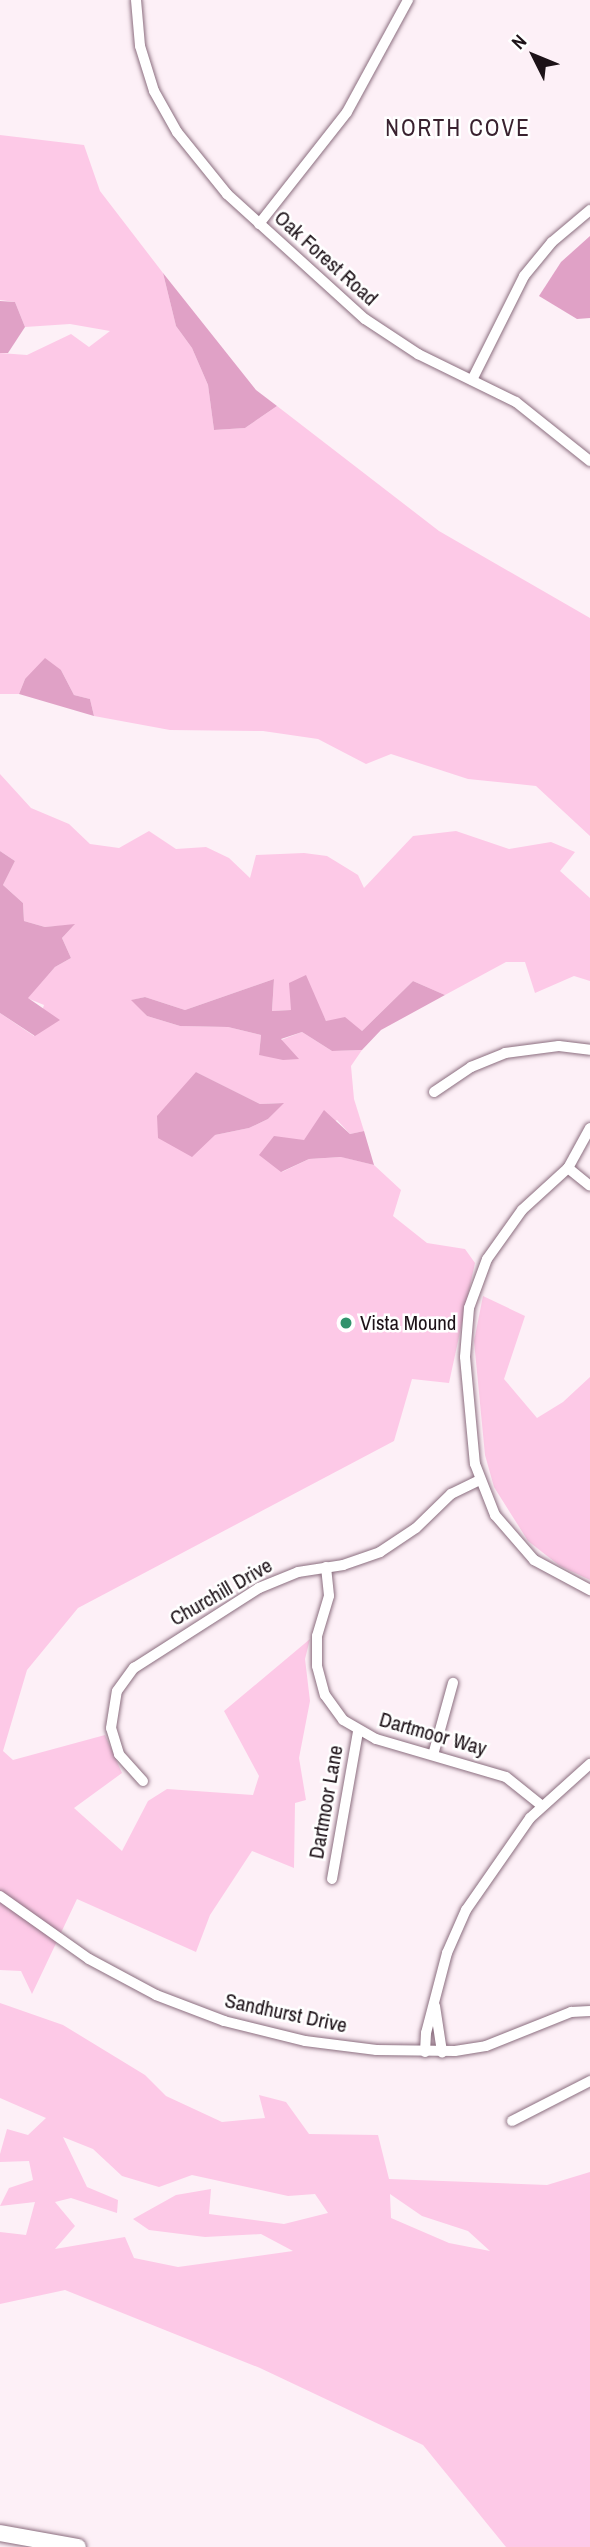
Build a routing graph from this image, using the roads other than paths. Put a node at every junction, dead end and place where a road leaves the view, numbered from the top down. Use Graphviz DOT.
graph roads {
  1 [pos="136,0"];
  2 [pos="408,0"];
  3 [pos="590,209"];
  4 [pos="259,224"];
  5 [pos="472,380"];
  6 [pos="590,461"];
  7 [pos="590,1050"];
  8 [pos="434,1092"];
  9 [pos="590,1128"];
  10 [pos="568,1168"];
  11 [pos="590,1186"];
  12 [pos="480,1480"];
  13 [pos="327,1567"];
  14 [pos="590,1590"];
  15 [pos="453,1683"];
  16 [pos="358,1732"];
  17 [pos="433,1755"];
  18 [pos="590,1764"];
  19 [pos="143,1781"];
  20 [pos="541,1805"];
  21 [pos="332,1879"];
  22 [pos="0,1896"];
  23 [pos="435,2006"];
  24 [pos="590,2011"];
  25 [pos="425,2052"];
  26 [pos="442,2052"];
  27 [pos="590,2081"];
  28 [pos="512,2121"];
  29 [pos="0,2533"];
  30 [pos="78,2547"];
  1 -- 4 [label="street, Oak Forest Road"];
  2 -- 4 [label="street"];
  3 -- 5 [label="street"];
  4 -- 5 [label="street, Oak Forest Road"];
  5 -- 6 [label="street, Oak Forest Road"];
  7 -- 8 [label="street"];
  9 -- 10 [label="street"];
  10 -- 11 [label="street"];
  10 -- 12 [label="street"];
  12 -- 13 [label="street, Churchill Drive"];
  12 -- 14 [label="street"];
  13 -- 16 [label="street, Dartmoor Way"];
  13 -- 19 [label="street, Churchill Drive"];
  15 -- 17 [label="street"];
  16 -- 17 [label="street, Dartmoor Way"];
  16 -- 21 [label="street, Dartmoor Lane"];
  17 -- 20 [label="street, Dartmoor Way"];
  18 -- 20 [label="street"];
  20 -- 23 [label="street"];
  22 -- 25 [label="street, Sandhurst Drive"];
  23 -- 25 [label="street"];
  23 -- 26 [label="street"];
  24 -- 26 [label="street, Sandhurst Drive"];
  25 -- 26 [label="street, Sandhurst Drive"];
  27 -- 28 [label="street"];
  29 -- 30 [label="main road"];
}
